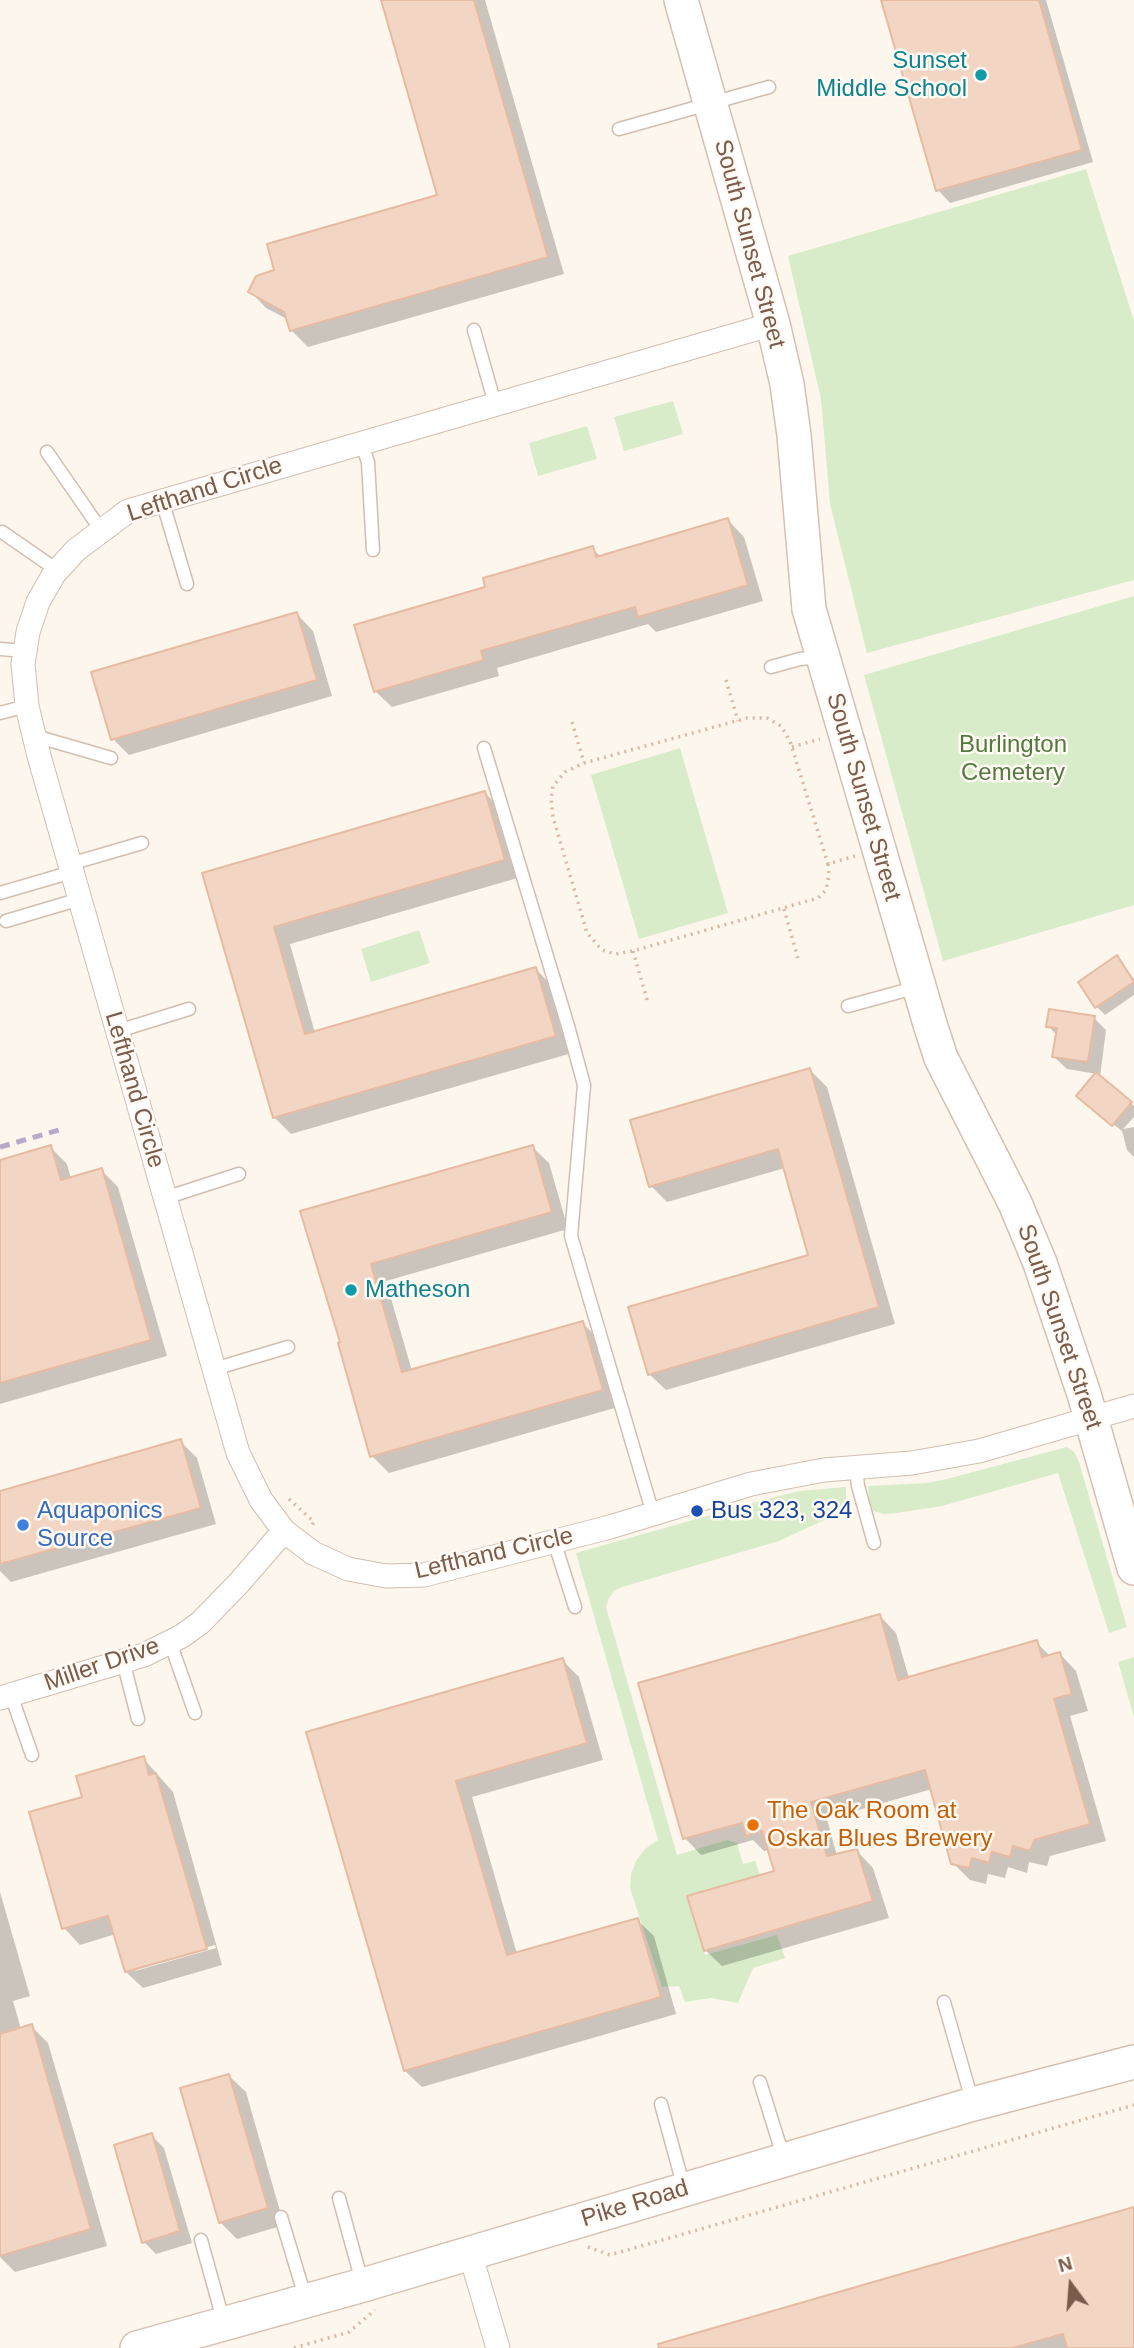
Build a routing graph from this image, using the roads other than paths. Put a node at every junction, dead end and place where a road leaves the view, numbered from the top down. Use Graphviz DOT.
graph roads {
  1 [pos="681,0"];
  2 [pos="769,86"];
  3 [pos="710,103"];
  4 [pos="619,129"];
  5 [pos="773,324"];
  6 [pos="474,330"];
  7 [pos="495,404"];
  8 [pos="361,442"];
  9 [pos="47,452"];
  10 [pos="162,500"];
  11 [pos="101,530"];
  12 [pos="2,532"];
  13 [pos="373,550"];
  14 [pos="57,570"];
  15 [pos="187,584"];
  16 [pos="0,649"];
  17 [pos="25,651"];
  18 [pos="822,657"];
  19 [pos="771,667"];
  20 [pos="27,706"];
  21 [pos="0,713"];
  22 [pos="34,736"];
  23 [pos="484,748"];
  24 [pos="111,758"];
  25 [pos="142,843"];
  26 [pos="71,868"];
  27 [pos="0,893"];
  28 [pos="80,900"];
  29 [pos="6,921"];
  30 [pos="919,986"];
  31 [pos="848,1006"];
  32 [pos="189,1009"];
  33 [pos="118,1031"];
  34 [pos="239,1174"];
  35 [pos="165,1198"];
  36 [pos="288,1347"];
  37 [pos="214,1369"];
  38 [pos="1134,1406"];
  39 [pos="1091,1419"];
  40 [pos="856,1468"];
  41 [pos="653,1514"];
  42 [pos="284,1531"];
  43 [pos="554,1541"];
  44 [pos="874,1543"];
  45 [pos="1134,1569"];
  46 [pos="575,1607"];
  47 [pos="170,1642"];
  48 [pos="123,1661"];
  49 [pos="5,1697"];
  50 [pos="195,1713"];
  51 [pos="138,1719"];
  52 [pos="32,1755"];
  53 [pos="944,2002"];
  54 [pos="1134,2062"];
  55 [pos="760,2082"];
  56 [pos="660,2104"];
  57 [pos="973,2104"];
  58 [pos="784,2159"];
  59 [pos="684,2190"];
  60 [pos="339,2198"];
  61 [pos="281,2217"];
  62 [pos="201,2240"];
  63 [pos="470,2253"];
  64 [pos="370,2297"];
  65 [pos="306,2301"];
  66 [pos="224,2324"];
  67 [pos="136,2348"];
  68 [pos="498,2348"];
  1 -- 3 [label="street, South Sunset Street"];
  2 -- 3 [label="lane"];
  3 -- 4 [label="lane"];
  3 -- 5 [label="street, South Sunset Street"];
  5 -- 7 [label="street, Lefthand Circle"];
  5 -- 18 [label="street, South Sunset Street"];
  6 -- 7 [label="lane"];
  7 -- 8 [label="street, Lefthand Circle"];
  8 -- 10 [label="street, Lefthand Circle"];
  8 -- 13 [label="lane"];
  9 -- 11 [label="lane"];
  10 -- 11 [label="street, Lefthand Circle"];
  10 -- 15 [label="lane"];
  11 -- 14 [label="street, Lefthand Circle"];
  12 -- 14 [label="lane"];
  14 -- 17 [label="street, Lefthand Circle"];
  16 -- 17 [label="lane"];
  17 -- 20 [label="street, Lefthand Circle"];
  18 -- 19 [label="lane"];
  18 -- 30 [label="street, South Sunset Street"];
  20 -- 21 [label="lane"];
  20 -- 22 [label="street, Lefthand Circle"];
  22 -- 24 [label="lane"];
  22 -- 26 [label="street, Lefthand Circle"];
  23 -- 41 [label="lane"];
  25 -- 26 [label="lane"];
  26 -- 27 [label="lane"];
  26 -- 28 [label="street, Lefthand Circle"];
  28 -- 29 [label="lane"];
  28 -- 33 [label="street, Lefthand Circle"];
  30 -- 31 [label="lane"];
  30 -- 39 [label="street, South Sunset Street"];
  32 -- 33 [label="lane"];
  33 -- 35 [label="street, Lefthand Circle"];
  34 -- 35 [label="lane"];
  35 -- 37 [label="street, Lefthand Circle"];
  36 -- 37 [label="lane"];
  37 -- 42 [label="street, Lefthand Circle"];
  38 -- 39 [label="street, Lefthand Circle"];
  39 -- 40 [label="street, Lefthand Circle"];
  39 -- 45 [label="street, South Sunset Street"];
  40 -- 41 [label="street, Lefthand Circle"];
  40 -- 44 [label="lane"];
  41 -- 43 [label="street, Lefthand Circle"];
  42 -- 43 [label="street, Lefthand Circle"];
  42 -- 47 [label="street, Miller Drive"];
  43 -- 46 [label="lane"];
  47 -- 48 [label="street, Miller Drive"];
  47 -- 50 [label="lane"];
  48 -- 49 [label="street, Miller Drive"];
  48 -- 51 [label="lane"];
  49 -- 52 [label="lane"];
  53 -- 57 [label="lane"];
  54 -- 57 [label="street, Pike Road"];
  55 -- 58 [label="lane"];
  56 -- 59 [label="lane"];
  57 -- 58 [label="street, Pike Road"];
  58 -- 59 [label="street, Pike Road"];
  59 -- 63 [label="street, Pike Road"];
  60 -- 64 [label="lane"];
  61 -- 65 [label="lane"];
  62 -- 66 [label="lane"];
  63 -- 64 [label="street, Pike Road"];
  63 -- 68 [label="street"];
  64 -- 65 [label="street, Pike Road"];
  65 -- 66 [label="street, Pike Road"];
  66 -- 67 [label="street, Pike Road"];
}
